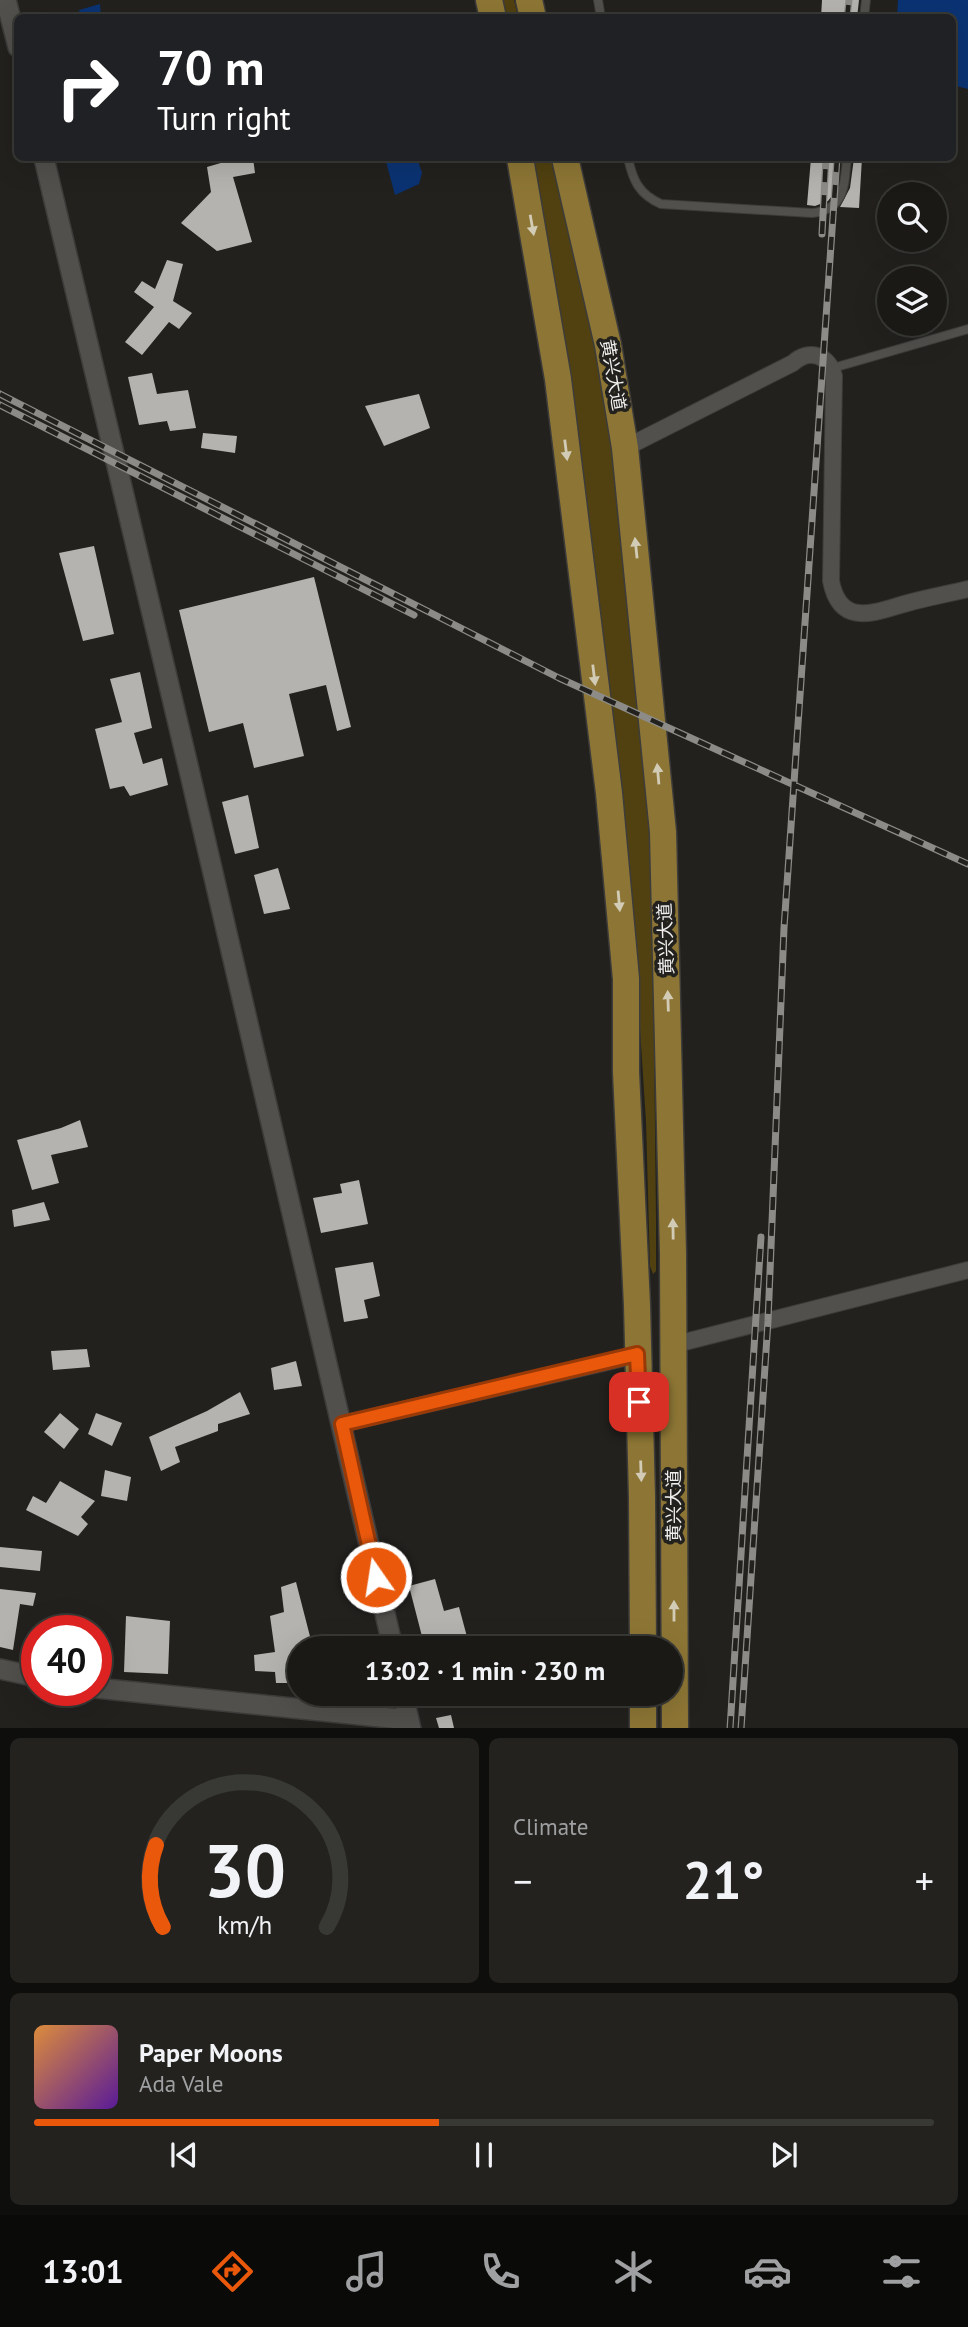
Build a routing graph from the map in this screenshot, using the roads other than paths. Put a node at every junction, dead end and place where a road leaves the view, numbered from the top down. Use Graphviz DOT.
graph roads {
  1 [pos="6,0"];
  2 [pos="14,31"];
  3 [pos="45,161"];
  4 [pos="521,161"];
  5 [pos="566,161"];
  6 [pos="629,161"];
  7 [pos="847,161"];
  8 [pos="968,329"];
  9 [pos="832,368"];
  10 [pos="625,448"];
  11 [pos="968,589"];
  12 [pos="968,1270"];
  13 [pos="673,1345"];
  14 [pos="637,1354"];
  15 [pos="342,1424"];
  16 [pos="390,1636"];
  17 [pos="643,1636"];
  18 [pos="0,1669"];
  19 [pos="21,1674"];
  20 [pos="112,1690"];
  21 [pos="406,1706"];
  22 [pos="643,1706"];
  23 [pos="410,1724"];
  24 [pos="643,1728"];
  25 [pos="675,1728"];
  1 -- 2 [label="street"];
  3 -- 15 [label="street"];
  4 -- 14 [label="highway, 黄兴大道, one-way"];
  5 -- 10 [label="highway, 黄兴大道"];
  6 -- 7 [label="lane"];
  8 -- 9 [label="lane"];
  9 -- 10 [label="street"];
  9 -- 11 [label="street"];
  13 -- 10 [label="highway, 黄兴大道, one-way"];
  12 -- 13 [label="street"];
  25 -- 13 [label="highway, 黄兴大道, one-way"];
  14 -- 15 [label="street"];
  14 -- 17 [label="highway, 黄兴大道, one-way"];
  15 -- 16 [label="street"];
  18 -- 19 [label="street"];
  20 -- 23 [label="street"];
  21 -- 23 [label="street"];
  22 -- 24 [label="highway"];
}
